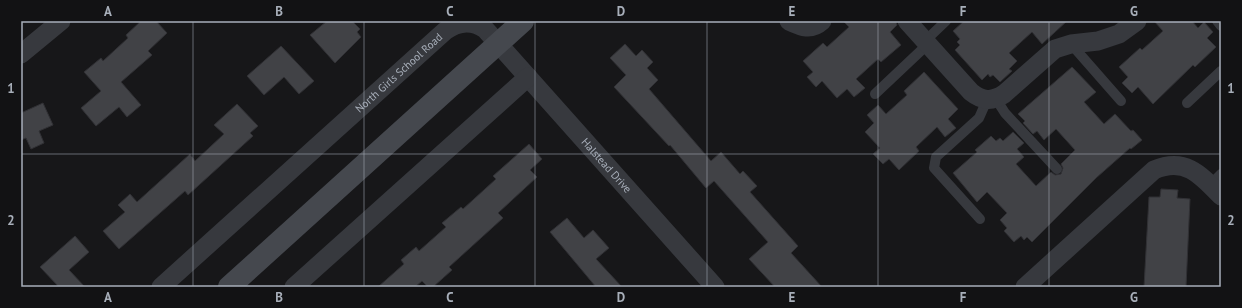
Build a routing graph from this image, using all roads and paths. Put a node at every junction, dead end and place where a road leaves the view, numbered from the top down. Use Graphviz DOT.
graph roads {
  1 [pos="61,21"];
  2 [pos="524,21"];
  3 [pos="789,21"];
  4 [pos="822,21"];
  5 [pos="907,21"];
  6 [pos="946,21"];
  7 [pos="1137,21"];
  8 [pos="1217,21"];
  9 [pos="1221,26"];
  10 [pos="927,42"];
  11 [pos="498,44"];
  12 [pos="1071,44"];
  13 [pos="21,54"];
  14 [pos="1221,71"];
  15 [pos="528,77"];
  16 [pos="875,94"];
  17 [pos="992,100"];
  18 [pos="1121,101"];
  19 [pos="1187,103"];
  20 [pos="1057,169"];
  21 [pos="1217,185"];
  22 [pos="980,219"];
  23 [pos="161,287"];
  24 [pos="229,287"];
  25 [pos="294,287"];
  26 [pos="715,287"];
  27 [pos="1025,287"];
  1 -- 13 [label="street"];
  2 -- 11 [label="main road"];
  3 -- 4 [label="street"];
  5 -- 10 [label="street"];
  6 -- 10 [label="lane"];
  7 -- 12 [label="street"];
  8 -- 9 [label="lane"];
  10 -- 16 [label="lane"];
  10 -- 17 [label="street"];
  11 -- 15 [label="street, Halstead Drive"];
  11 -- 23 [label="street, North Girls School Road"];
  11 -- 24 [label="main road"];
  12 -- 17 [label="street"];
  12 -- 18 [label="lane"];
  14 -- 19 [label="lane"];
  15 -- 25 [label="street"];
  15 -- 26 [label="street, Halstead Drive"];
  17 -- 20 [label="lane"];
  17 -- 22 [label="lane"];
  21 -- 27 [label="street"];
}
